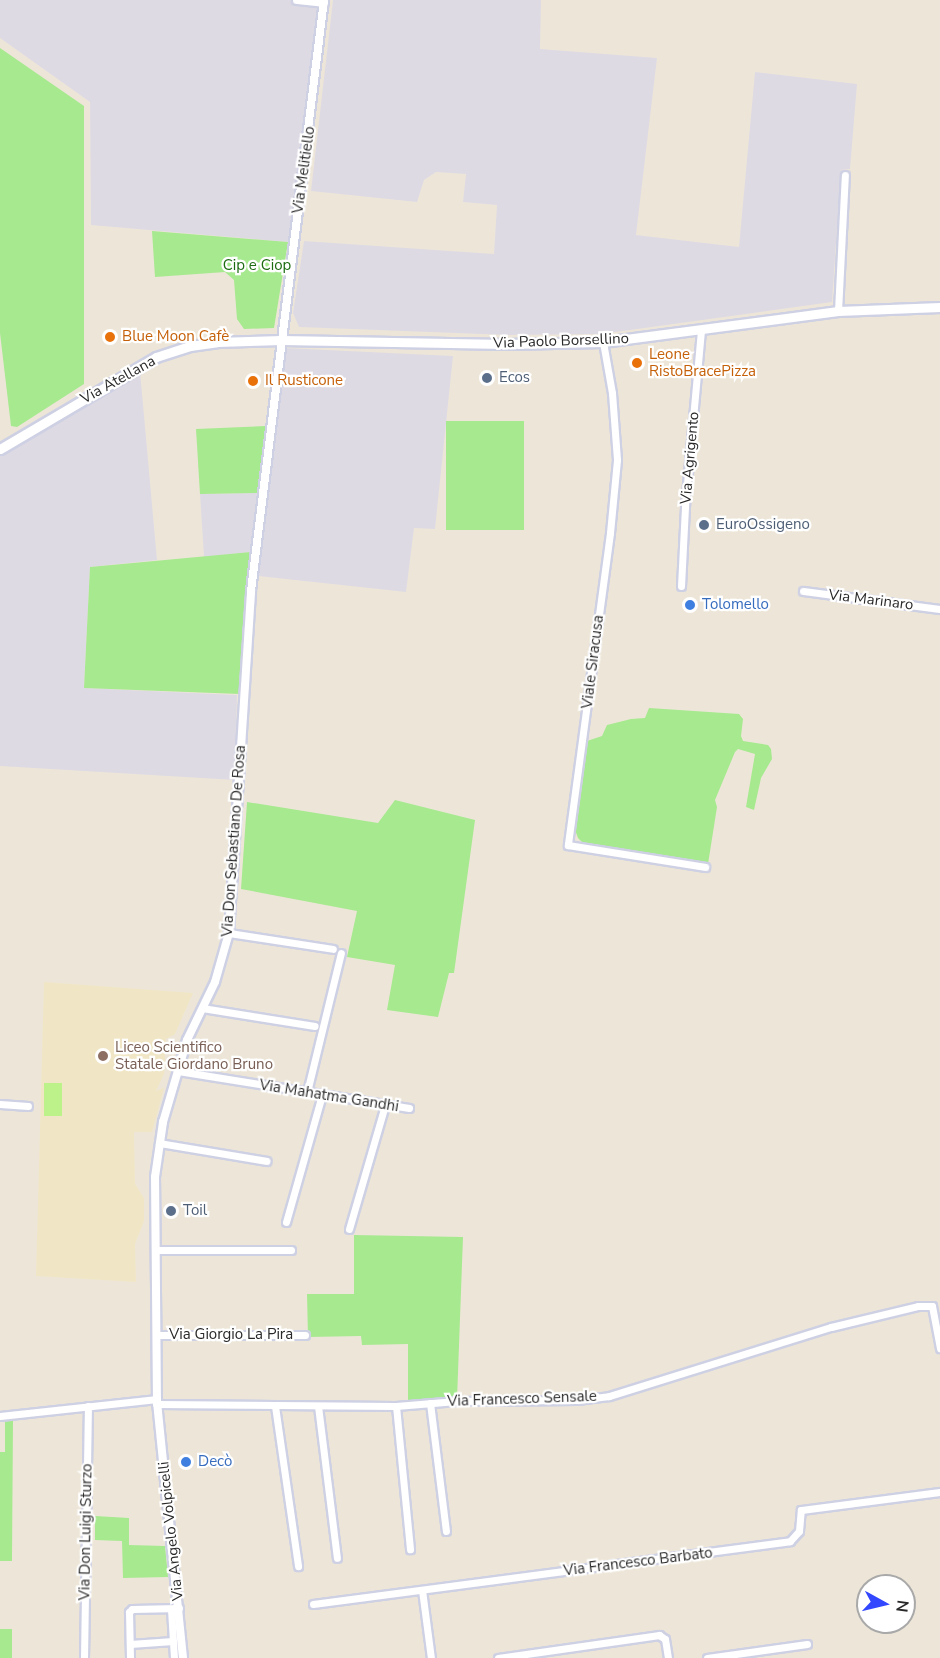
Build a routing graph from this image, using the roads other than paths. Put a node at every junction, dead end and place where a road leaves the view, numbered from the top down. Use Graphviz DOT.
graph roads {
  1 [pos="296,0"];
  2 [pos="324,2"];
  3 [pos="845,175"];
  4 [pos="940,308"];
  5 [pos="838,311"];
  6 [pos="701,330"];
  7 [pos="281,340"];
  8 [pos="603,342"];
  9 [pos="0,449"];
  10 [pos="681,586"];
  11 [pos="802,591"];
  12 [pos="940,609"];
  13 [pos="705,867"];
  14 [pos="229,933"];
  15 [pos="333,949"];
  16 [pos="341,953"];
  17 [pos="202,1008"];
  18 [pos="315,1026"];
  19 [pos="178,1071"];
  20 [pos="307,1092"];
  21 [pos="322,1095"];
  22 [pos="0,1104"];
  23 [pos="385,1105"];
  24 [pos="28,1106"];
  25 [pos="409,1108"];
  26 [pos="159,1143"];
  27 [pos="267,1161"];
  28 [pos="286,1222"];
  29 [pos="349,1229"];
  30 [pos="156,1250"];
  31 [pos="291,1250"];
  32 [pos="157,1335"];
  33 [pos="305,1335"];
  34 [pos="940,1348"];
  35 [pos="157,1401"];
  36 [pos="430,1403"];
  37 [pos="88,1406"];
  38 [pos="275,1406"];
  39 [pos="318,1406"];
  40 [pos="396,1406"];
  41 [pos="0,1416"];
  42 [pos="940,1492"];
  43 [pos="446,1531"];
  44 [pos="410,1549"];
  45 [pos="338,1558"];
  46 [pos="298,1566"];
  47 [pos="422,1590"];
  48 [pos="313,1604"];
  49 [pos="175,1609"];
  50 [pos="173,1641"];
  51 [pos="130,1644"];
  52 [pos="807,1644"];
  53 [pos="84,1658"];
  54 [pos="130,1658"];
  55 [pos="174,1658"];
  56 [pos="183,1658"];
  57 [pos="431,1658"];
  58 [pos="498,1658"];
  59 [pos="668,1658"];
  60 [pos="707,1658"];
  1 -- 2 [label="street"];
  2 -- 7 [label="street, Via Melitiello"];
  3 -- 5 [label="street"];
  4 -- 5 [label="main road, Via Paolo Borsellino"];
  5 -- 6 [label="main road, Via Paolo Borsellino"];
  6 -- 8 [label="main road, Via Paolo Borsellino"];
  6 -- 10 [label="street, Via Agrigento"];
  7 -- 8 [label="main road, Via Paolo Borsellino"];
  7 -- 9 [label="main road, Via Atellana"];
  7 -- 14 [label="street, Via Don Sebastiano De Rosa"];
  8 -- 13 [label="street, Viale Siracusa"];
  11 -- 12 [label="street, Via Marinaro"];
  14 -- 15 [label="street"];
  14 -- 17 [label="street, Via Don Sebastiano De Rosa"];
  16 -- 20 [label="street"];
  17 -- 18 [label="street"];
  17 -- 19 [label="street, Via Don Sebastiano De Rosa"];
  19 -- 20 [label="street, Via Mahatma Gandhi"];
  19 -- 26 [label="street, Via Don Sebastiano De Rosa"];
  20 -- 21 [label="street, Via Mahatma Gandhi"];
  21 -- 23 [label="street, Via Mahatma Gandhi"];
  21 -- 28 [label="street"];
  22 -- 24 [label="street"];
  23 -- 25 [label="street, Via Mahatma Gandhi"];
  23 -- 29 [label="street"];
  26 -- 27 [label="street"];
  26 -- 30 [label="street, Via Don Sebastiano De Rosa"];
  30 -- 31 [label="street"];
  30 -- 32 [label="street, Via Don Sebastiano De Rosa"];
  32 -- 33 [label="street, Via Giorgio La Pira"];
  32 -- 35 [label="street, Via Don Sebastiano De Rosa"];
  34 -- 36 [label="street, Via Francesco Sensale"];
  35 -- 37 [label="street, Via Francesco Sensale"];
  35 -- 38 [label="street, Via Francesco Sensale"];
  35 -- 49 [label="street, Via Angelo Volpicelli"];
  36 -- 40 [label="street, Via Francesco Sensale"];
  36 -- 43 [label="street"];
  37 -- 41 [label="street, Via Francesco Sensale"];
  37 -- 53 [label="street, Via Don Luigi Sturzo"];
  38 -- 39 [label="street, Via Francesco Sensale"];
  38 -- 46 [label="street"];
  39 -- 40 [label="street, Via Francesco Sensale"];
  39 -- 45 [label="street"];
  40 -- 44 [label="street"];
  42 -- 47 [label="street, Via Francesco Barbato"];
  47 -- 48 [label="street, Via Francesco Barbato"];
  47 -- 57 [label="street"];
  49 -- 50 [label="street"];
  49 -- 51 [label="street"];
  49 -- 56 [label="street, Via Angelo Volpicelli"];
  50 -- 51 [label="street"];
  50 -- 55 [label="street"];
  51 -- 54 [label="street"];
  52 -- 60 [label="street"];
  58 -- 59 [label="street"];
}
